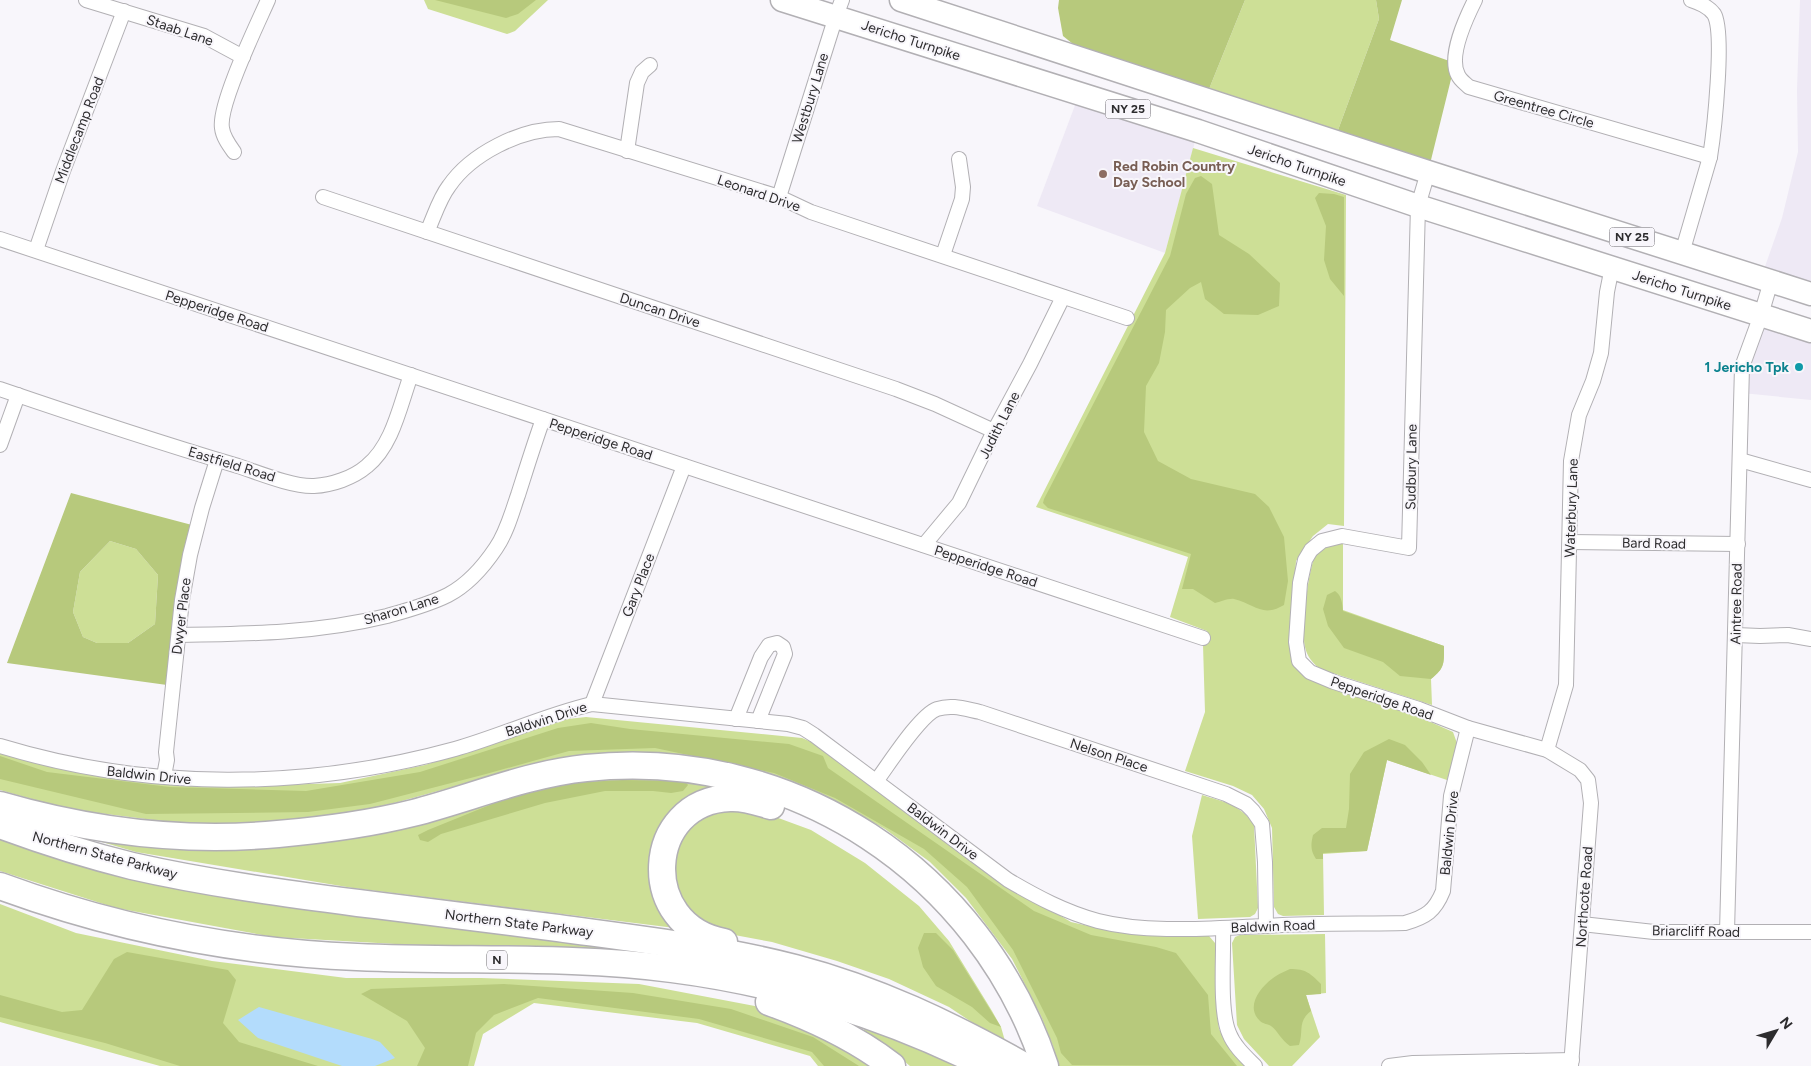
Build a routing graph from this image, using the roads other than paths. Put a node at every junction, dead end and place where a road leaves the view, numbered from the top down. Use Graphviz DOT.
graph roads {
  1 [pos="86,0"];
  2 [pos="268,0"];
  3 [pos="782,0"];
  4 [pos="901,0"];
  5 [pos="1475,0"];
  6 [pos="1691,0"];
  7 [pos="839,8"];
  8 [pos="124,11"];
  9 [pos="243,57"];
  10 [pos="650,65"];
  11 [pos="627,151"];
  12 [pos="234,152"];
  13 [pos="1710,157"];
  14 [pos="959,159"];
  15 [pos="1428,172"];
  16 [pos="323,197"];
  17 [pos="779,197"];
  18 [pos="1418,206"];
  19 [pos="427,232"];
  20 [pos="0,239"];
  21 [pos="36,250"];
  22 [pos="1682,253"];
  23 [pos="943,255"];
  24 [pos="1612,267"];
  25 [pos="1772,281"];
  26 [pos="1811,294"];
  27 [pos="1063,297"];
  28 [pos="1762,315"];
  29 [pos="1127,318"];
  30 [pos="1811,331"];
  31 [pos="411,375"];
  32 [pos="0,389"];
  33 [pos="18,395"];
  34 [pos="542,419"];
  35 [pos="994,431"];
  36 [pos="0,445"];
  37 [pos="217,460"];
  38 [pos="1740,460"];
  39 [pos="684,466"];
  40 [pos="1811,480"];
  41 [pos="1570,542"];
  42 [pos="1738,544"];
  43 [pos="924,545"];
  44 [pos="179,635"];
  45 [pos="1736,635"];
  46 [pos="1203,638"];
  47 [pos="1811,639"];
  48 [pos="1299,661"];
  49 [pos="592,704"];
  50 [pos="736,719"];
  51 [pos="758,721"];
  52 [pos="1468,728"];
  53 [pos="0,746"];
  54 [pos="1547,750"];
  55 [pos="164,776"];
  56 [pos="877,780"];
  57 [pos="0,805"];
  58 [pos="0,825"];
  59 [pos="0,886"];
  60 [pos="0,897"];
  61 [pos="1439,901"];
  62 [pos="1099,921"];
  63 [pos="1582,924"];
  64 [pos="1266,926"];
  65 [pos="1223,928"];
  66 [pos="1727,932"];
  67 [pos="1811,932"];
  68 [pos="795,968"];
  69 [pos="1033,1062"];
  70 [pos="1572,1063"];
  71 [pos="892,1066"];
  72 [pos="987,1066"];
  73 [pos="1255,1066"];
  74 [pos="1389,1066"];
  1 -- 8 [label="street, Staab Lane"];
  2 -- 9 [label="street"];
  3 -- 7 [label="main road, Jericho Turnpike / NY 25"];
  4 -- 15 [label="main road, NY 25"];
  5 -- 13 [label="street, Greentree Circle"];
  6 -- 13 [label="street"];
  7 -- 17 [label="street, Westbury Lane"];
  7 -- 18 [label="main road, Jericho Turnpike / NY 25"];
  8 -- 9 [label="street, Staab Lane"];
  8 -- 21 [label="street, Middlecamp Road"];
  9 -- 12 [label="street"];
  10 -- 11 [label="street"];
  11 -- 17 [label="street, Leonard Drive"];
  11 -- 19 [label="street, Leonard Drive"];
  13 -- 22 [label="street"];
  14 -- 23 [label="street"];
  15 -- 18 [label="street, Sudbury Lane"];
  15 -- 22 [label="main road, NY 25"];
  16 -- 19 [label="street, Duncan Drive"];
  17 -- 23 [label="street, Leonard Drive"];
  18 -- 24 [label="main road, Jericho Turnpike / NY 25"];
  18 -- 48 [label="street, Sudbury Lane"];
  19 -- 35 [label="street, Duncan Drive"];
  20 -- 21 [label="street, Pepperidge Road"];
  21 -- 31 [label="street, Pepperidge Road"];
  22 -- 25 [label="main road, NY 25"];
  23 -- 27 [label="street, Leonard Drive"];
  24 -- 28 [label="main road, Jericho Turnpike / NY 25"];
  24 -- 41 [label="street, Waterbury Lane"];
  25 -- 26 [label="main road, NY 25"];
  25 -- 28 [label="street, Aintree Road"];
  27 -- 29 [label="street, Leonard Drive"];
  27 -- 35 [label="street, Judith Lane"];
  28 -- 30 [label="main road, Jericho Turnpike / NY 25"];
  28 -- 38 [label="street, Aintree Road"];
  31 -- 34 [label="street, Pepperidge Road"];
  31 -- 37 [label="street, Eastfield Road"];
  32 -- 33 [label="street, Eastfield Road"];
  33 -- 36 [label="street"];
  33 -- 37 [label="street, Eastfield Road"];
  34 -- 39 [label="street, Pepperidge Road"];
  34 -- 44 [label="street, Sharon Lane"];
  35 -- 43 [label="street, Judith Lane"];
  37 -- 44 [label="street, Dwyer Place"];
  38 -- 40 [label="street"];
  38 -- 42 [label="street, Aintree Road"];
  39 -- 43 [label="street, Pepperidge Road"];
  39 -- 49 [label="street, Gary Place"];
  41 -- 42 [label="street, Bard Road"];
  41 -- 54 [label="street, Waterbury Lane"];
  42 -- 45 [label="street, Aintree Road"];
  43 -- 46 [label="street, Pepperidge Road"];
  44 -- 55 [label="street, Dwyer Place"];
  45 -- 47 [label="street"];
  45 -- 66 [label="street, Aintree Road"];
  48 -- 52 [label="street, Pepperidge Road"];
  49 -- 50 [label="street, Baldwin Drive"];
  49 -- 55 [label="street, Baldwin Drive"];
  50 -- 51 [label="street, Baldwin Drive"];
  50 -- 51 [label="street"];
  51 -- 56 [label="street, Baldwin Drive"];
  52 -- 54 [label="street"];
  52 -- 61 [label="street, Baldwin Drive"];
  53 -- 55 [label="street, Baldwin Drive"];
  54 -- 63 [label="street, Northcote Road"];
  56 -- 62 [label="street, Baldwin Drive"];
  56 -- 64 [label="street, Nelson Place"];
  57 -- 69 [label="highway"];
  58 -- 68 [label="highway, Northern State Parkway"];
  59 -- 72 [label="highway, N"];
  60 -- 71 [label="highway"];
  61 -- 64 [label="street, Baldwin Road"];
  62 -- 65 [label="street, Baldwin Road"];
  63 -- 66 [label="street, Briarcliff Road"];
  63 -- 70 [label="street, Northcote Road"];
  64 -- 65 [label="street, Baldwin Road"];
  65 -- 73 [label="street"];
  66 -- 67 [label="street, Briarcliff Road"];
  68 -- 69 [label="highway, Northern State Parkway"];
  68 -- 69 [label="highway"];
  70 -- 74 [label="street"];
}
